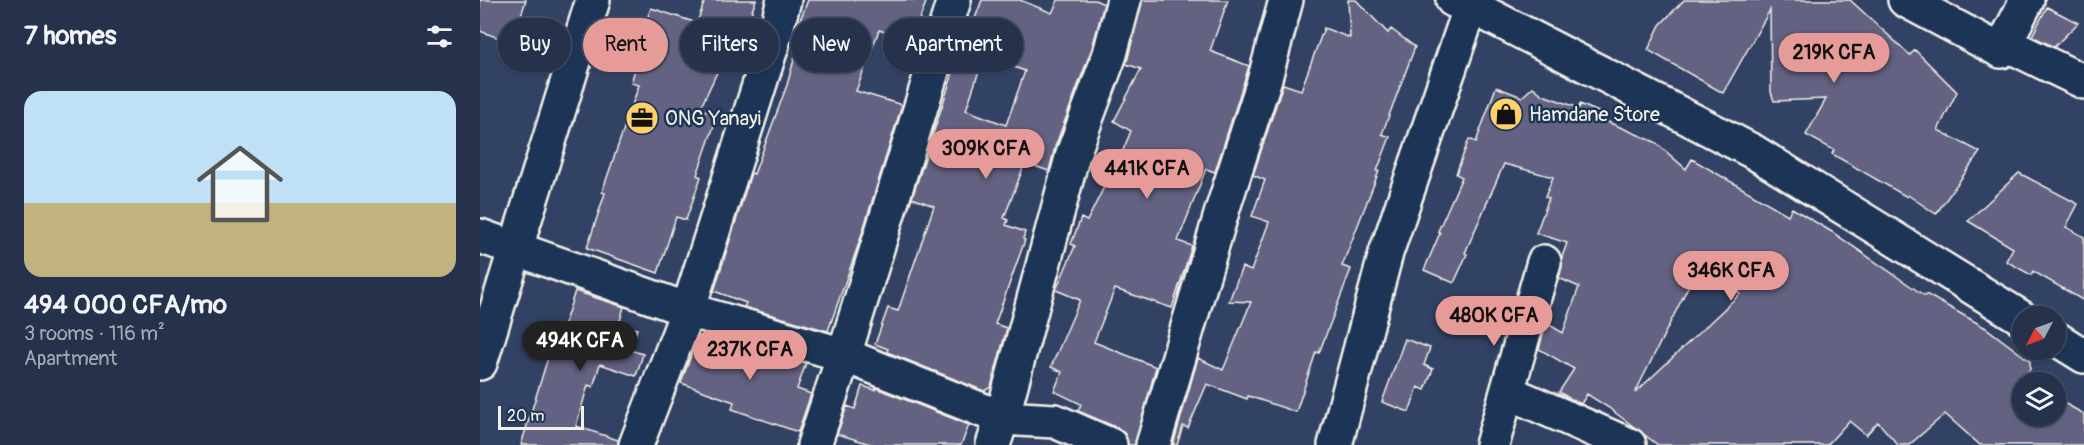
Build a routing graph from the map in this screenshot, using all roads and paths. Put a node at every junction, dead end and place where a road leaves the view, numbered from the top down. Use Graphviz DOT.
graph roads {
  1 [pos="593,0"];
  2 [pos="784,0"];
  3 [pos="954,0"];
  4 [pos="1124,0"];
  5 [pos="1286,0"];
  6 [pos="1905,0"];
  7 [pos="2027,0"];
  8 [pos="1466,2"];
  9 [pos="2001,51"];
  10 [pos="2084,82"];
  11 [pos="480,236"];
  12 [pos="515,247"];
  13 [pos="1544,262"];
  14 [pos="688,310"];
  15 [pos="2012,312"];
  16 [pos="2066,345"];
  17 [pos="844,355"];
  18 [pos="2084,356"];
  19 [pos="480,363"];
  20 [pos="1508,392"];
  21 [pos="997,431"];
  22 [pos="636,445"];
  23 [pos="814,445"];
  24 [pos="1110,445"];
  25 [pos="1153,445"];
  26 [pos="1335,445"];
  27 [pos="1492,445"];
  28 [pos="1629,445"];
  1 -- 12 [label="street"];
  2 -- 14 [label="street"];
  3 -- 17 [label="street"];
  4 -- 21 [label="street"];
  5 -- 25 [label="street"];
  6 -- 9 [label="street"];
  7 -- 9 [label="street"];
  8 -- 15 [label="street"];
  8 -- 26 [label="street"];
  9 -- 10 [label="street"];
  11 -- 12 [label="street"];
  12 -- 14 [label="street"];
  12 -- 19 [label="street"];
  13 -- 20 [label="street"];
  14 -- 17 [label="street"];
  14 -- 22 [label="street"];
  16 -- 18 [label="street"];
  17 -- 21 [label="street"];
  17 -- 23 [label="street"];
  20 -- 27 [label="street"];
  20 -- 28 [label="street"];
  21 -- 24 [label="street"];
}
